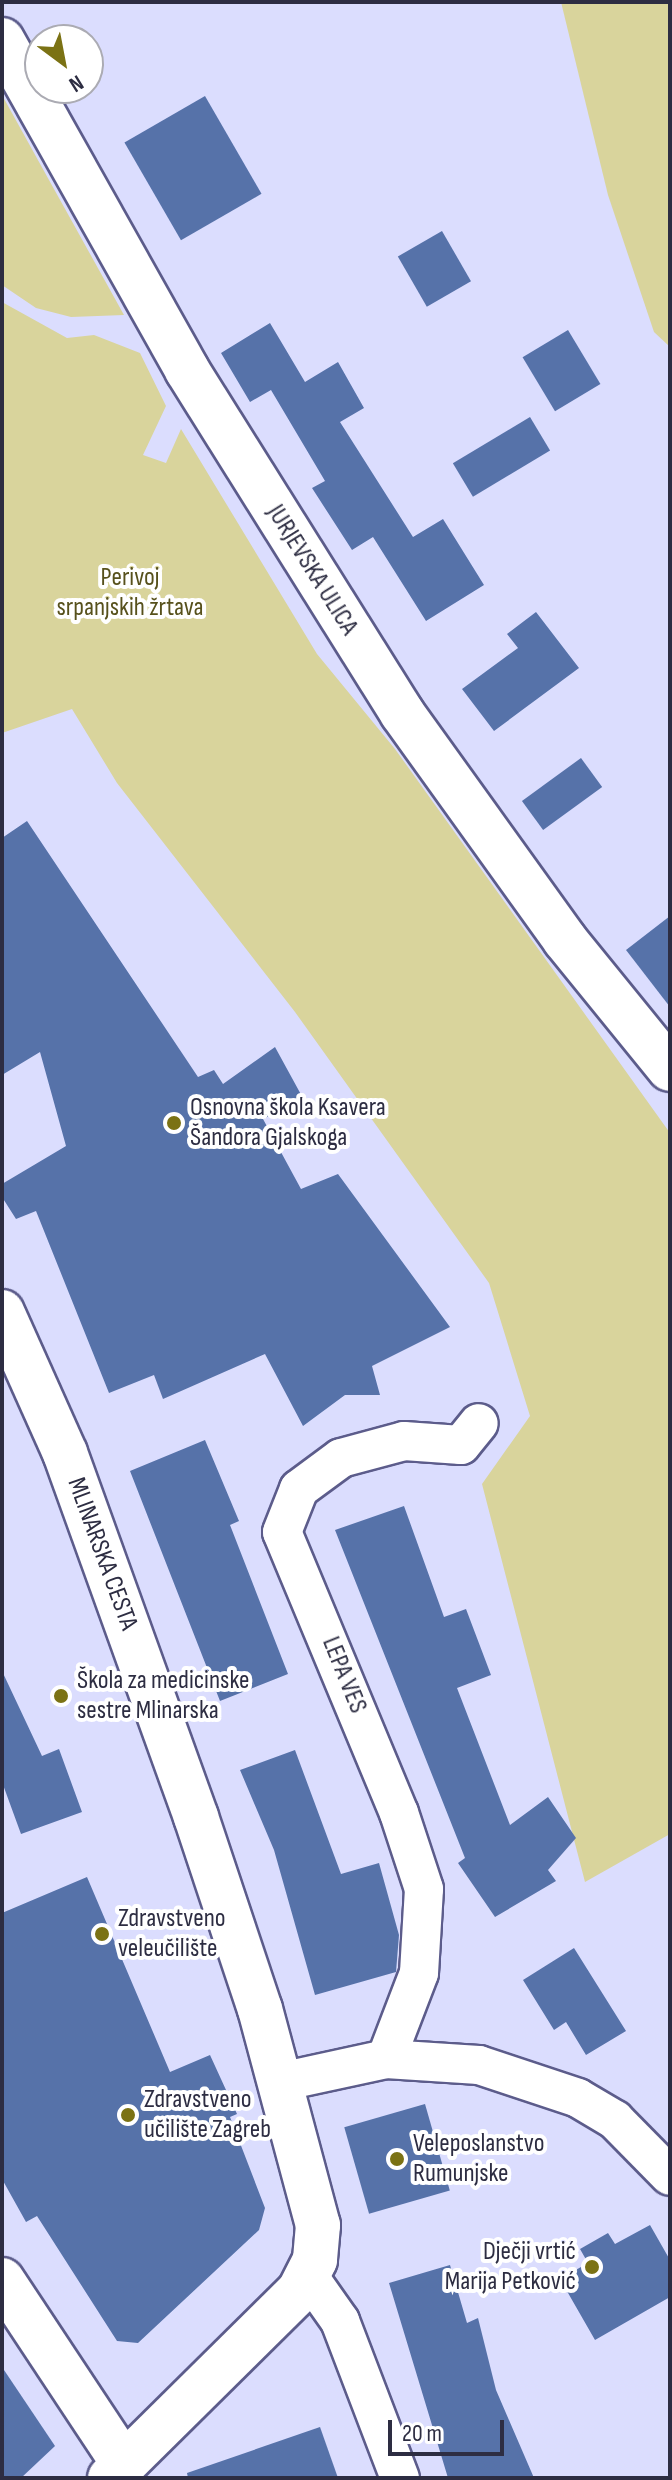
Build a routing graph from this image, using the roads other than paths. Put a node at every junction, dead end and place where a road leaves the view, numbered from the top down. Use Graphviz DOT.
graph roads {
  1 [pos="2,40"];
  2 [pos="670,1069"];
  3 [pos="2,1312"];
  4 [pos="479,1423"];
  5 [pos="386,2059"];
  6 [pos="280,2082"];
  7 [pos="670,2176"];
  8 [pos="309,2277"];
  9 [pos="2,2280"];
  10 [pos="117,2471"];
  11 [pos="400,2478"];
  1 -- 2 [label="street, JURJEVSKA ULICA"];
  3 -- 6 [label="street, MLINARSKA CESTA"];
  4 -- 5 [label="street, LEPA VES"];
  5 -- 6 [label="street"];
  5 -- 7 [label="street"];
  6 -- 8 [label="street, MLINARSKA CESTA"];
  8 -- 10 [label="street"];
  8 -- 11 [label="street"];
  9 -- 10 [label="street"];
}
